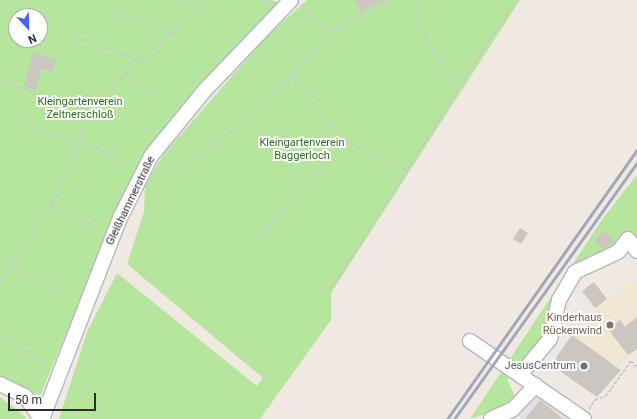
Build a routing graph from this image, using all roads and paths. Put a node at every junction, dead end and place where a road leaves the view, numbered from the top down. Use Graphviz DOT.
graph roads {
  1 [pos="181,0"];
  2 [pos="208,0"];
  3 [pos="291,0"];
  4 [pos="298,0"];
  5 [pos="390,0"];
  6 [pos="419,0"];
  7 [pos="515,0"];
  8 [pos="200,8"];
  9 [pos="112,11"];
  10 [pos="338,27"];
  11 [pos="172,34"];
  12 [pos="74,36"];
  13 [pos="142,61"];
  14 [pos="296,69"];
  15 [pos="126,74"];
  16 [pos="0,81"];
  17 [pos="456,91"];
  18 [pos="153,93"];
  19 [pos="92,111"];
  20 [pos="22,126"];
  21 [pos="77,140"];
  22 [pos="344,140"];
  23 [pos="126,164"];
  24 [pos="184,168"];
  25 [pos="406,169"];
  26 [pos="52,206"];
  27 [pos="94,226"];
  28 [pos="260,238"];
  29 [pos="637,250"];
  30 [pos="12,264"];
  31 [pos="0,282"];
  32 [pos="333,287"];
  33 [pos="62,291"];
  34 [pos="0,335"];
  35 [pos="470,341"];
  36 [pos="45,363"];
  37 [pos="637,368"];
  38 [pos="520,375"];
  39 [pos="0,384"];
  40 [pos="536,385"];
  41 [pos="587,414"];
  42 [pos="42,419"];
  43 [pos="491,419"];
  1 -- 8 [label="path"];
  2 -- 8 [label="path"];
  3 -- 42 [label="street, Gleißhammerstraße"];
  4 -- 10 [label="path"];
  5 -- 10 [label="path"];
  6 -- 17 [label="path"];
  7 -- 17 [label="path"];
  8 -- 11 [label="path"];
  9 -- 11 [label="path"];
  10 -- 14 [label="path"];
  11 -- 13 [label="path"];
  12 -- 13 [label="path"];
  13 -- 15 [label="path"];
  14 -- 22 [label="path"];
  14 -- 24 [label="path"];
  15 -- 18 [label="path"];
  15 -- 19 [label="path"];
  16 -- 19 [label="path"];
  17 -- 25 [label="path"];
  19 -- 21 [label="path"];
  20 -- 21 [label="path"];
  21 -- 23 [label="path"];
  21 -- 26 [label="path"];
  22 -- 25 [label="path"];
  22 -- 28 [label="path"];
  25 -- 32 [label="path"];
  26 -- 27 [label="path"];
  26 -- 30 [label="path"];
  29 -- 38 [label="street"];
  30 -- 31 [label="path"];
  30 -- 33 [label="path"];
  34 -- 36 [label="path"];
  35 -- 38 [label="street"];
  37 -- 41 [label="path"];
  38 -- 40 [label="street"];
  39 -- 42 [label="street"];
  40 -- 41 [label="street"];
  40 -- 43 [label="street"];
}
